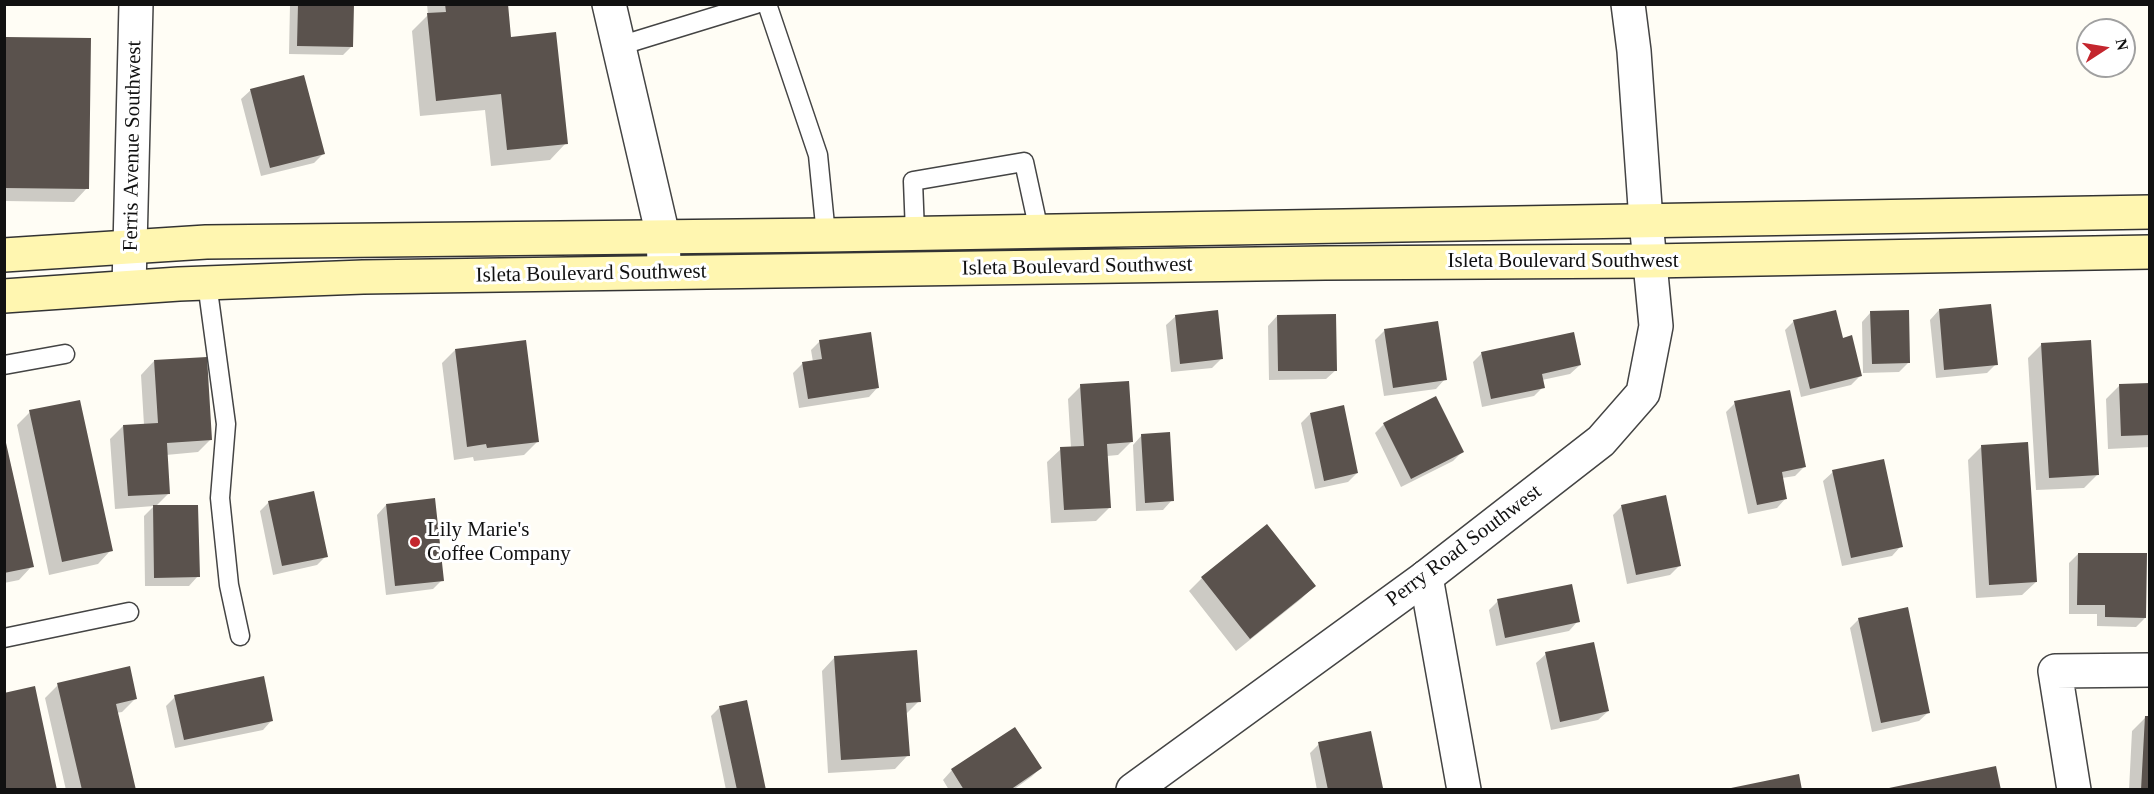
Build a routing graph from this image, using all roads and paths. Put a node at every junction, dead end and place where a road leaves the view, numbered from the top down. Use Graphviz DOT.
graph roads {
  1 [pos="136,4"];
  2 [pos="609,4"];
  3 [pos="756,4"];
  4 [pos="767,4"];
  5 [pos="1628,4"];
  6 [pos="619,46"];
  7 [pos="2150,212"];
  8 [pos="1646,221"];
  9 [pos="1039,231"];
  10 [pos="915,233"];
  11 [pos="826,235"];
  12 [pos="663,236"];
  13 [pos="131,247"];
  14 [pos="2150,252"];
  15 [pos="4,255"];
  16 [pos="1649,261"];
  17 [pos="664,273"];
  18 [pos="207,283"];
  19 [pos="129,287"];
  20 [pos="4,296"];
  21 [pos="65,354"];
  22 [pos="4,365"];
  23 [pos="1426,577"];
  24 [pos="129,612"];
  25 [pos="240,636"];
  26 [pos="4,638"];
  27 [pos="2150,670"];
  28 [pos="1133,789"];
  29 [pos="1464,789"];
  30 [pos="2074,789"];
  1 -- 13 [label="street, Ferris Avenue Southwest"];
  2 -- 6 [label="street"];
  3 -- 6 [label="lane"];
  4 -- 11 [label="lane"];
  5 -- 8 [label="street, Perry Road Southwest"];
  6 -- 12 [label="street"];
  7 -- 8 [label="main road, Isleta Boulevard Southwest"];
  8 -- 9 [label="main road, Isleta Boulevard Southwest"];
  8 -- 16 [label="street, Perry Road Southwest"];
  9 -- 10 [label="main road, Isleta Boulevard Southwest"];
  9 -- 10 [label="lane"];
  10 -- 11 [label="main road, Isleta Boulevard Southwest"];
  11 -- 12 [label="main road, Isleta Boulevard Southwest"];
  12 -- 13 [label="main road, Isleta Boulevard Southwest"];
  12 -- 17 [label="street"];
  13 -- 15 [label="main road, Isleta Boulevard Southwest"];
  13 -- 19 [label="street, Ferris Avenue Southwest"];
  14 -- 16 [label="main road, Isleta Boulevard Southwest"];
  16 -- 17 [label="main road, Isleta Boulevard Southwest"];
  16 -- 23 [label="street, Perry Road Southwest"];
  17 -- 18 [label="main road, Isleta Boulevard Southwest"];
  18 -- 19 [label="main road, Isleta Boulevard Southwest"];
  18 -- 25 [label="lane"];
  19 -- 20 [label="main road, Isleta Boulevard Southwest"];
  21 -- 22 [label="lane"];
  23 -- 28 [label="street, Perry Road Southwest"];
  23 -- 29 [label="street"];
  24 -- 26 [label="lane"];
  27 -- 30 [label="street"];
}
